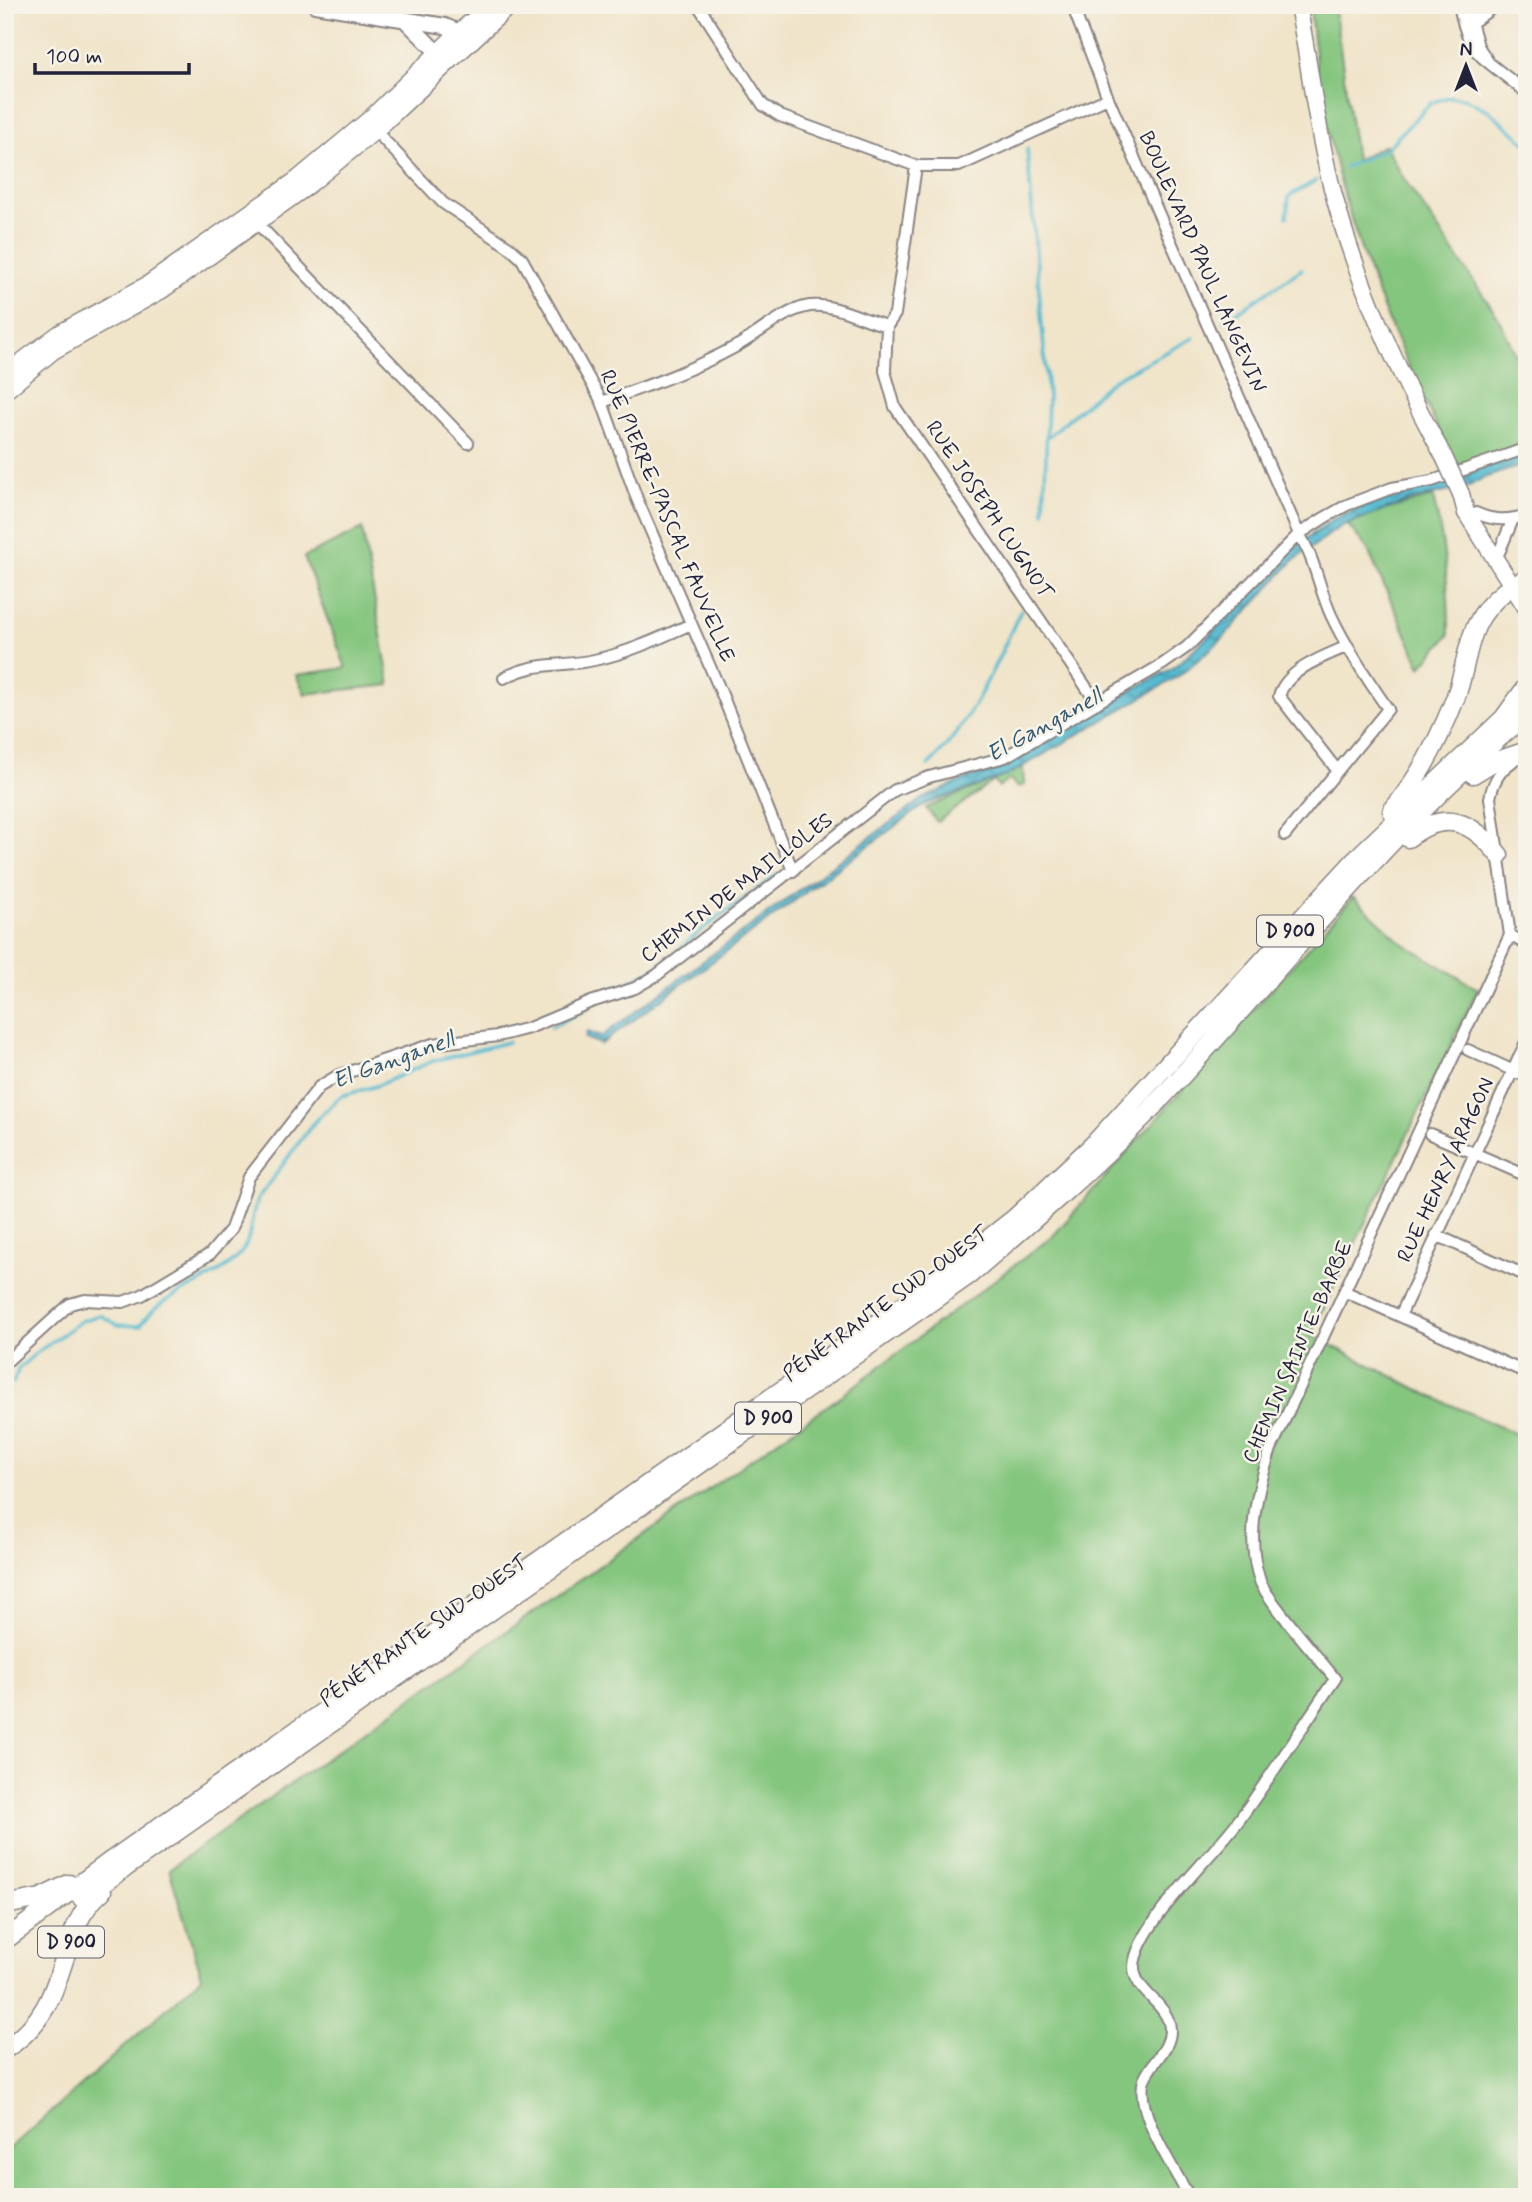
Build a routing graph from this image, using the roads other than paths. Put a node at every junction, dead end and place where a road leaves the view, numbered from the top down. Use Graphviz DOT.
graph roads {
  1 [pos="315,5"];
  2 [pos="491,5"];
  3 [pos="510,5"];
  4 [pos="698,5"];
  5 [pos="1072,5"];
  6 [pos="1298,5"];
  7 [pos="1494,5"];
  8 [pos="1466,13"];
  9 [pos="404,19"];
  10 [pos="462,39"];
  11 [pos="439,54"];
  12 [pos="1527,93"];
  13 [pos="1108,98"];
  14 [pos="371,126"];
  15 [pos="916,166"];
  16 [pos="254,219"];
  17 [pos="887,326"];
  18 [pos="5,374"];
  19 [pos="5,391"];
  20 [pos="602,402"];
  21 [pos="468,443"];
  22 [pos="1527,448"];
  23 [pos="1461,494"];
  24 [pos="1476,513"];
  25 [pos="1527,514"];
  26 [pos="1513,519"];
  27 [pos="1300,535"];
  28 [pos="1498,555"];
  29 [pos="1505,591"];
  30 [pos="1525,593"];
  31 [pos="691,624"];
  32 [pos="1348,646"];
  33 [pos="504,678"];
  34 [pos="1527,686"];
  35 [pos="1097,703"];
  36 [pos="1527,714"];
  37 [pos="1484,745"];
  38 [pos="1527,751"];
  39 [pos="1337,770"];
  40 [pos="1440,795"];
  41 [pos="1285,835"];
  42 [pos="1361,853"];
  43 [pos="1499,855"];
  44 [pos="793,871"];
  45 [pos="1354,886"];
  46 [pos="1510,935"];
  47 [pos="1527,945"];
  48 [pos="1527,1040"];
  49 [pos="1468,1050"];
  50 [pos="1513,1070"];
  51 [pos="1527,1077"];
  52 [pos="1430,1134"];
  53 [pos="1475,1153"];
  54 [pos="1527,1176"];
  55 [pos="1436,1235"];
  56 [pos="1527,1276"];
  57 [pos="1346,1292"];
  58 [pos="1400,1316"];
  59 [pos="5,1363"];
  60 [pos="1527,1373"];
  61 [pos="155,1846"];
  62 [pos="112,1860"];
  63 [pos="5,1905"];
  64 [pos="5,1940"];
  65 [pos="5,1954"];
  66 [pos="5,2049"];
  67 [pos="1189,2197"];
  1 -- 9 [label="street"];
  2 -- 10 [label="main road"];
  3 -- 10 [label="main road"];
  4 -- 15 [label="street"];
  5 -- 13 [label="street, BOULEVARD PAUL LANGEVIN"];
  6 -- 23 [label="main road, bridge"];
  7 -- 8 [label="street"];
  8 -- 12 [label="street"];
  9 -- 10 [label="street"];
  9 -- 11 [label="street"];
  10 -- 11 [label="main road"];
  10 -- 14 [label="main road"];
  11 -- 14 [label="main road"];
  13 -- 15 [label="street"];
  13 -- 27 [label="street, BOULEVARD PAUL LANGEVIN"];
  14 -- 16 [label="main road"];
  14 -- 20 [label="street, RUE PIERRE-PASCAL FAUVELLE"];
  15 -- 17 [label="street, RUE JOSEPH CUGNOT"];
  16 -- 18 [label="main road"];
  16 -- 19 [label="main road"];
  16 -- 21 [label="street"];
  17 -- 20 [label="street"];
  17 -- 35 [label="street, RUE JOSEPH CUGNOT"];
  20 -- 31 [label="street, RUE PIERRE-PASCAL FAUVELLE"];
  22 -- 27 [label="street, CHEMIN DE MAILLOLES"];
  23 -- 24 [label="main road"];
  23 -- 30 [label="main road"];
  24 -- 26 [label="street"];
  24 -- 28 [label="main road"];
  25 -- 26 [label="street"];
  26 -- 28 [label="street"];
  27 -- 32 [label="street, BOULEVARD PAUL LANGEVIN"];
  27 -- 35 [label="street, CHEMIN DE MAILLOLES"];
  28 -- 30 [label="main road"];
  29 -- 42 [label="highway"];
  31 -- 33 [label="street"];
  31 -- 44 [label="street, RUE PIERRE-PASCAL FAUVELLE"];
  32 -- 39 [label="street, BOULEVARD PAUL LANGEVIN"];
  32 -- 39 [label="street"];
  34 -- 37 [label="highway, D 900"];
  35 -- 44 [label="street, CHEMIN DE MAILLOLES"];
  36 -- 37 [label="highway, D 900"];
  37 -- 40 [label="highway, PÉNÉTRANTE SUD-OUEST / D 900"];
  37 -- 42 [label="highway, D 900"];
  38 -- 40 [label="highway"];
  38 -- 43 [label="street"];
  39 -- 41 [label="street"];
  40 -- 45 [label="highway, PÉNÉTRANTE SUD-OUEST / D 900"];
  42 -- 62 [label="highway, D 900"];
  43 -- 45 [label="highway"];
  43 -- 46 [label="street"];
  44 -- 59 [label="street, CHEMIN DE MAILLOLES"];
  45 -- 61 [label="highway, PÉNÉTRANTE SUD-OUEST / D 900"];
  46 -- 47 [label="street"];
  46 -- 57 [label="street, CHEMIN SAINTE-BARBE"];
  48 -- 50 [label="street, RUE HENRY ARAGON"];
  49 -- 50 [label="street"];
  50 -- 51 [label="street"];
  50 -- 53 [label="street, RUE HENRY ARAGON"];
  52 -- 53 [label="street"];
  53 -- 54 [label="street"];
  53 -- 55 [label="street, RUE HENRY ARAGON"];
  55 -- 56 [label="street"];
  55 -- 58 [label="street, RUE HENRY ARAGON"];
  57 -- 58 [label="street"];
  57 -- 67 [label="street, CHEMIN SAINTE-BARBE"];
  58 -- 60 [label="street"];
  61 -- 65 [label="highway, PÉNÉTRANTE SUD-OUEST / D 900"];
  61 -- 66 [label="highway, PÉNÉTRANTE SUD-OUEST / D 900"];
  62 -- 63 [label="highway"];
  62 -- 64 [label="highway"];
}
